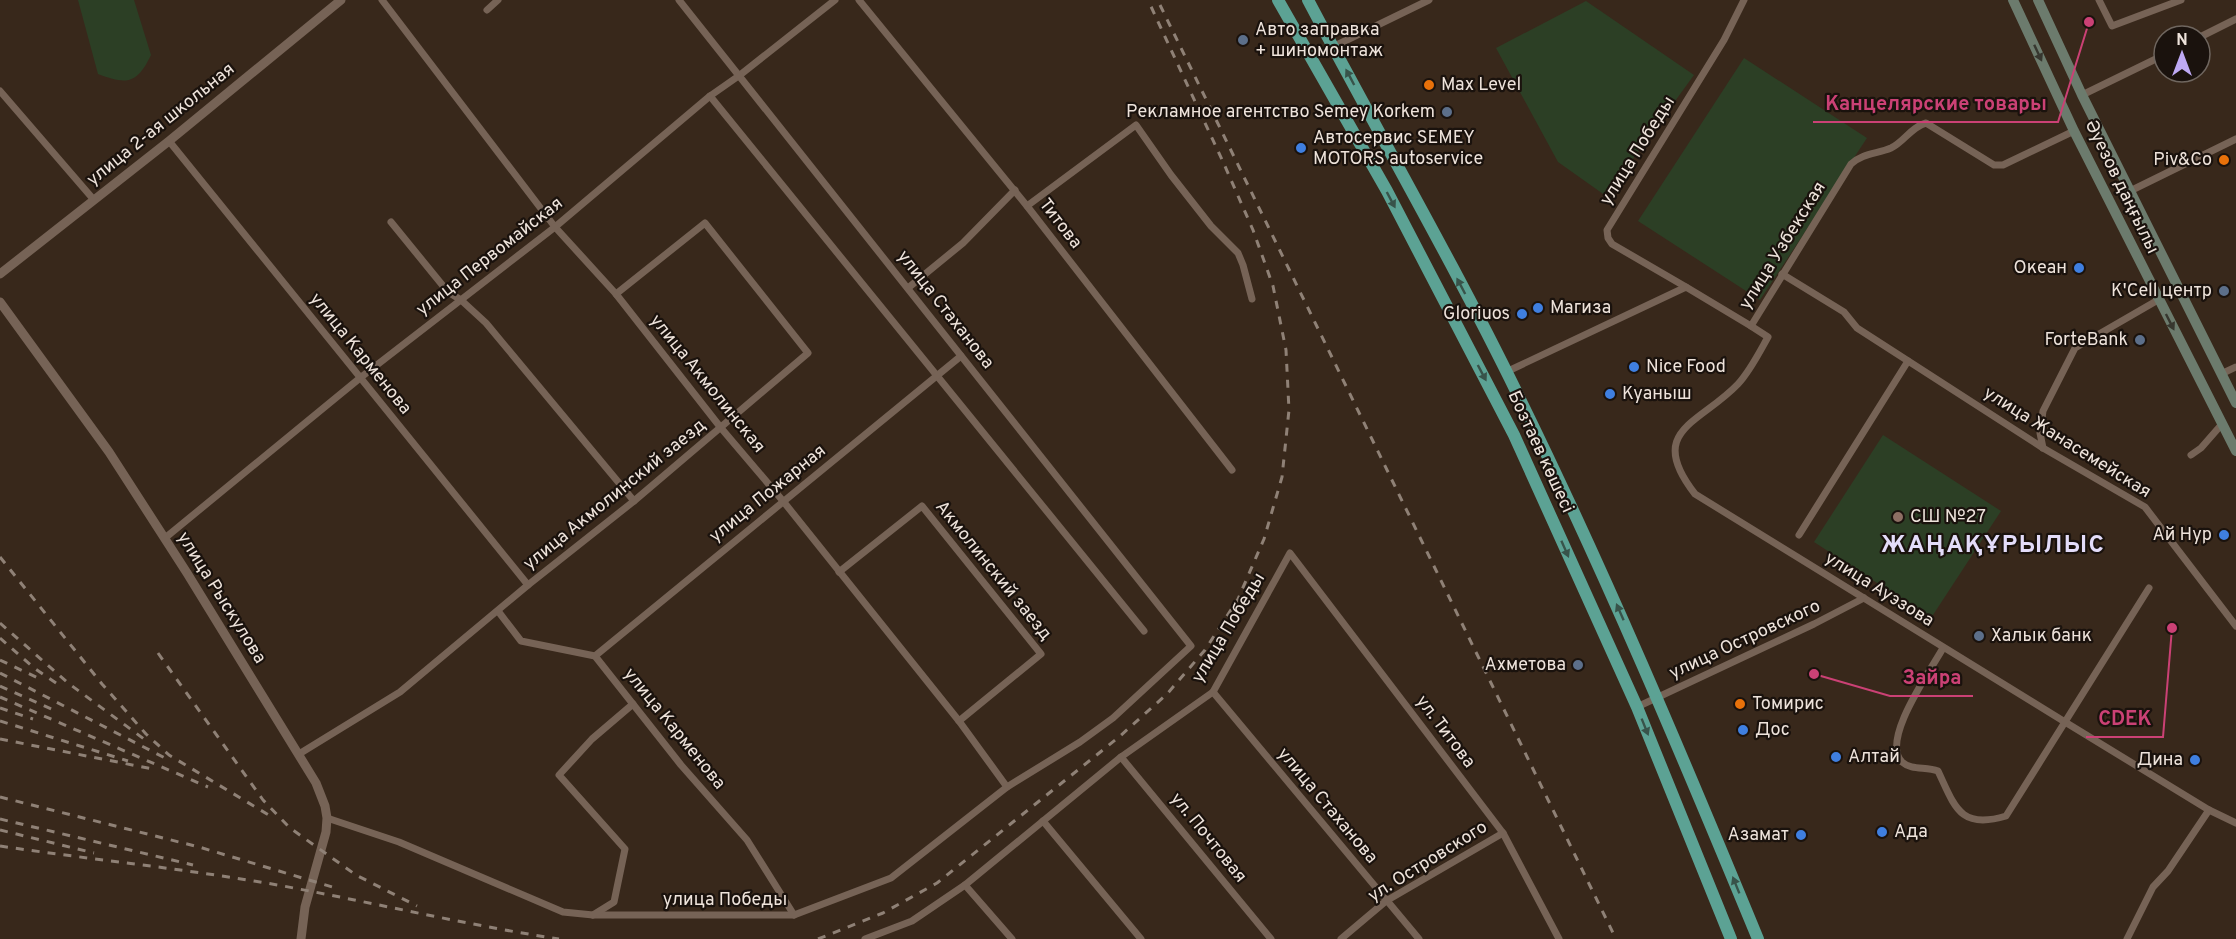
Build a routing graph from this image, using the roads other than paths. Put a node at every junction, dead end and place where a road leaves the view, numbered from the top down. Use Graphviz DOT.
graph roads {
  1 [pos="341,0"];
  2 [pos="382,0"];
  3 [pos="498,0"];
  4 [pos="679,0"];
  5 [pos="835,0"];
  6 [pos="859,0"];
  7 [pos="1278,0"];
  8 [pos="1308,0"];
  9 [pos="1429,0"];
  10 [pos="1744,0"];
  11 [pos="2013,0"];
  12 [pos="2038,0"];
  13 [pos="2099,0"];
  14 [pos="2181,0"];
  15 [pos="488,10"];
  16 [pos="2236,19"];
  17 [pos="2212,31"];
  18 [pos="1333,46"];
  19 [pos="1312,57"];
  20 [pos="2152,61"];
  21 [pos="740,75"];
  22 [pos="0,91"];
  23 [pos="2082,95"];
  24 [pos="710,96"];
  25 [pos="2074,131"];
  26 [pos="2236,139"];
  27 [pos="169,141"];
  28 [pos="1015,190"];
  29 [pos="2130,191"];
  30 [pos="94,200"];
  31 [pos="1027,206"];
  32 [pos="391,222"];
  33 [pos="555,227"];
  34 [pos="0,274"];
  35 [pos="1782,274"];
  36 [pos="1686,287"];
  37 [pos="908,288"];
  38 [pos="616,294"];
  39 [pos="1252,299"];
  40 [pos="461,300"];
  41 [pos="2158,300"];
  42 [pos="0,302"];
  43 [pos="1751,326"];
  44 [pos="962,356"];
  45 [pos="1908,361"];
  46 [pos="2236,367"];
  47 [pos="1506,372"];
  48 [pos="2221,374"];
  49 [pos="935,376"];
  50 [pos="360,378"];
  51 [pos="2236,403"];
  52 [pos="2222,424"];
  53 [pos="721,428"];
  54 [pos="2043,448"];
  55 [pos="2236,451"];
  56 [pos="2191,455"];
  57 [pos="1232,470"];
  58 [pos="634,501"];
  59 [pos="783,501"];
  60 [pos="1799,535"];
  61 [pos="165,538"];
  62 [pos="1290,553"];
  63 [pos="839,572"];
  64 [pos="528,585"];
  65 [pos="2149,588"];
  66 [pos="1864,598"];
  67 [pos="498,611"];
  68 [pos="2236,626"];
  69 [pos="1144,631"];
  70 [pos="1187,639"];
  71 [pos="1943,648"];
  72 [pos="595,656"];
  73 [pos="1213,692"];
  74 [pos="1658,698"];
  75 [pos="633,704"];
  76 [pos="1637,707"];
  77 [pos="959,721"];
  78 [pos="2065,722"];
  79 [pos="299,754"];
  80 [pos="1121,757"];
  81 [pos="1007,788"];
  82 [pos="2209,810"];
  83 [pos="327,818"];
  84 [pos="1043,821"];
  85 [pos="2236,823"];
  86 [pos="1503,833"];
  87 [pos="965,885"];
  88 [pos="1386,901"];
  89 [pos="593,915"];
  90 [pos="794,915"];
  91 [pos="301,939"];
  92 [pos="865,939"];
  93 [pos="1012,939"];
  94 [pos="1141,939"];
  95 [pos="1271,939"];
  96 [pos="1341,939"];
  97 [pos="1419,939"];
  98 [pos="1559,939"];
  99 [pos="1731,939"];
  100 [pos="1758,939"];
  101 [pos="2127,939"];
  1 -- 27 [label="street, улица 2-ая школьная"];
  2 -- 33 [label="street, улица Акмолинская"];
  3 -- 15 [label="street"];
  4 -- 21 [label="street, улица Стаханова"];
  5 -- 21 [label="street, улица Первомайская"];
  6 -- 28 [label="street, Титова"];
  7 -- 19 [label="highway, Бозтаев көшесі"];
  8 -- 18 [label="highway, Бозтаев көшесі"];
  9 -- 18 [label="street"];
  10 -- 36 [label="street, улица Победы"];
  11 -- 25 [label="main road, Әуезов даңғылы, one-way"];
  12 -- 23 [label="main road, Әуезов даңғылы"];
  13 -- 14 [label="street"];
  16 -- 17 [label="street"];
  18 -- 19 [label="street"];
  47 -- 18 [label="highway, Бозтаев көшесі, one-way"];
  19 -- 76 [label="highway, Бозтаев көшесі, one-way"];
  20 -- 23 [label="street"];
  21 -- 24 [label="street, улица Первомайская"];
  21 -- 37 [label="street, улица Стаханова"];
  22 -- 30 [label="street"];
  23 -- 29 [label="main road, Әуезов даңғылы"];
  24 -- 33 [label="street, улица Первомайская"];
  24 -- 49 [label="street"];
  25 -- 35 [label="street, улица Узбекская"];
  25 -- 41 [label="main road, Әуезов даңғылы"];
  26 -- 29 [label="street"];
  27 -- 30 [label="street, улица 2-ая школьная"];
  27 -- 50 [label="street, улица Карменова"];
  28 -- 31 [label="street, Титова"];
  28 -- 37 [label="street"];
  29 -- 48 [label="main road, Әуезов даңғылы"];
  30 -- 34 [label="street, улица 2-ая школьная"];
  31 -- 39 [label="street"];
  31 -- 57 [label="street, Титова"];
  32 -- 40 [label="street"];
  33 -- 38 [label="street, улица Акмолинская"];
  33 -- 40 [label="street, улица Первомайская"];
  35 -- 43 [label="street, улица Узбекская"];
  35 -- 45 [label="street, улица Жанасемейская"];
  36 -- 43 [label="street, улица Узбекская"];
  36 -- 47 [label="street"];
  37 -- 44 [label="street, улица Стаханова"];
  38 -- 53 [label="street, улица Акмолинская"];
  38 -- 53 [label="street, улица Акмолинский заезд"];
  40 -- 50 [label="street, улица Первомайская"];
  40 -- 58 [label="street"];
  41 -- 52 [label="main road, Әуезов даңғылы, one-way"];
  41 -- 54 [label="street"];
  42 -- 61 [label="street, улица Рыскулова"];
  43 -- 66 [label="street, улица Ауэзова"];
  44 -- 49 [label="street, улица Пожарная"];
  44 -- 70 [label="street, улица Стаханова"];
  45 -- 54 [label="street, улица Жанасемейская"];
  45 -- 60 [label="street"];
  46 -- 48 [label="street"];
  74 -- 47 [label="highway, Бозтаев көшесі, one-way"];
  48 -- 51 [label="main road, Әуезов даңғылы"];
  49 -- 59 [label="street, улица Пожарная"];
  49 -- 69 [label="street"];
  50 -- 61 [label="street, улица Первомайская"];
  50 -- 64 [label="street, улица Карменова"];
  52 -- 55 [label="main road, Әуезов даңғылы"];
  52 -- 56 [label="street"];
  53 -- 58 [label="street, улица Акмолинский заезд"];
  53 -- 59 [label="street, улица Акмолинская"];
  54 -- 68 [label="street, улица Жанасемейская"];
  58 -- 64 [label="street, улица Акмолинский заезд"];
  59 -- 63 [label="street, улица Акмолинская"];
  59 -- 72 [label="street, улица Пожарная"];
  61 -- 79 [label="street, улица Рыскулова"];
  62 -- 73 [label="street, улица Победы"];
  62 -- 86 [label="street, ул. Титова"];
  63 -- 77 [label="street, улица Акмолинская"];
  63 -- 77 [label="street, Акмолинский заезд"];
  64 -- 67 [label="street, улица Акмолинский заезд"];
  65 -- 78 [label="street"];
  66 -- 71 [label="street, улица Ауэзова"];
  66 -- 74 [label="street, улица Островского"];
  67 -- 72 [label="street"];
  67 -- 79 [label="street, улица Акмолинский заезд"];
  70 -- 81 [label="street, улица Победы"];
  71 -- 78 [label="street, улица Ауэзова"];
  71 -- 78 [label="street"];
  72 -- 75 [label="street, улица Карменова"];
  73 -- 80 [label="street, улица Победы"];
  73 -- 88 [label="street, улица Стаханова"];
  74 -- 76 [label="street, улица Островского"];
  100 -- 74 [label="highway, Бозтаев көшесі, one-way"];
  75 -- 89 [label="street"];
  75 -- 90 [label="street, улица Карменова"];
  76 -- 99 [label="highway, Бозтаев көшесі, one-way"];
  77 -- 81 [label="street, улица Акмолинская"];
  78 -- 82 [label="street, улица Ауэзова"];
  79 -- 83 [label="street, улица Рыскулова"];
  80 -- 84 [label="street, улица Победы"];
  80 -- 95 [label="street, ул. Почтовая"];
  81 -- 90 [label="street, улица Победы"];
  82 -- 85 [label="street, улица Ауэзова"];
  82 -- 101 [label="street"];
  83 -- 89 [label="street, улица Победы"];
  83 -- 91 [label="street, улица Рыскулова"];
  84 -- 87 [label="street, улица Победы"];
  84 -- 94 [label="street"];
  86 -- 88 [label="street, ул. Островского"];
  86 -- 98 [label="street, ул. Титова"];
  87 -- 92 [label="street, улица Победы"];
  87 -- 93 [label="street"];
  88 -- 96 [label="street, ул. Островского"];
  88 -- 97 [label="street, улица Стаханова"];
  89 -- 90 [label="street, улица Победы"];
}
